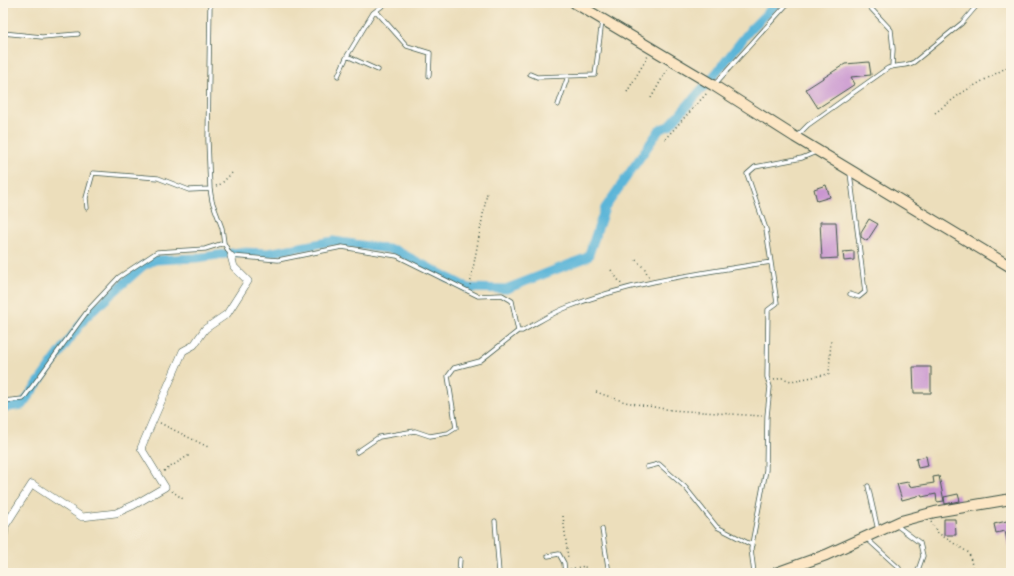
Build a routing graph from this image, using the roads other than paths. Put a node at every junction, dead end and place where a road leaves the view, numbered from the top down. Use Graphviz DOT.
graph roads {
  1 [pos="210,3"];
  2 [pos="386,3"];
  3 [pos="575,3"];
  4 [pos="788,3"];
  5 [pos="866,3"];
  6 [pos="979,3"];
  7 [pos="376,11"];
  8 [pos="602,20"];
  9 [pos="3,33"];
  10 [pos="78,34"];
  11 [pos="347,56"];
  12 [pos="892,67"];
  13 [pos="378,70"];
  14 [pos="530,74"];
  15 [pos="338,76"];
  16 [pos="429,76"];
  17 [pos="568,76"];
  18 [pos="713,85"];
  19 [pos="558,105"];
  20 [pos="795,138"];
  21 [pos="819,151"];
  22 [pos="850,169"];
  23 [pos="210,189"];
  24 [pos="87,208"];
  25 [pos="224,243"];
  26 [pos="231,256"];
  27 [pos="771,262"];
  28 [pos="1011,267"];
  29 [pos="850,294"];
  30 [pos="518,331"];
  31 [pos="3,401"];
  32 [pos="357,452"];
  33 [pos="647,467"];
  34 [pos="868,486"];
  35 [pos="1011,499"];
  36 [pos="495,521"];
  37 [pos="894,524"];
  38 [pos="602,530"];
  39 [pos="878,531"];
  40 [pos="866,537"];
  41 [pos="752,545"];
  42 [pos="3,548"];
  43 [pos="548,556"];
  44 [pos="460,559"];
  45 [pos="899,568"];
  46 [pos="459,573"];
  47 [pos="499,573"];
  48 [pos="565,573"];
  49 [pos="609,573"];
  50 [pos="754,573"];
  51 [pos="776,573"];
  52 [pos="916,573"];
  1 -- 23 [label="lane"];
  2 -- 7 [label="lane"];
  3 -- 8 [label="main road"];
  4 -- 18 [label="lane"];
  5 -- 12 [label="lane"];
  6 -- 12 [label="lane"];
  7 -- 11 [label="lane"];
  7 -- 16 [label="lane"];
  8 -- 17 [label="lane"];
  8 -- 18 [label="main road"];
  9 -- 10 [label="lane"];
  11 -- 13 [label="lane"];
  11 -- 15 [label="lane"];
  12 -- 20 [label="lane"];
  14 -- 17 [label="lane"];
  17 -- 19 [label="lane"];
  18 -- 20 [label="main road"];
  20 -- 21 [label="main road"];
  21 -- 22 [label="main road"];
  21 -- 27 [label="lane"];
  22 -- 28 [label="main road"];
  22 -- 29 [label="lane"];
  23 -- 24 [label="lane"];
  23 -- 25 [label="lane"];
  25 -- 26 [label="lane"];
  25 -- 31 [label="lane"];
  26 -- 30 [label="lane"];
  26 -- 42 [label="street"];
  27 -- 30 [label="lane"];
  27 -- 41 [label="lane"];
  30 -- 32 [label="lane"];
  33 -- 41 [label="lane"];
  34 -- 39 [label="lane"];
  35 -- 37 [label="main road"];
  36 -- 47 [label="lane"];
  37 -- 39 [label="main road"];
  37 -- 52 [label="lane"];
  38 -- 49 [label="lane"];
  39 -- 40 [label="main road"];
  40 -- 45 [label="lane"];
  40 -- 51 [label="main road"];
  41 -- 50 [label="lane"];
  43 -- 48 [label="lane"];
  44 -- 46 [label="lane"];
}
